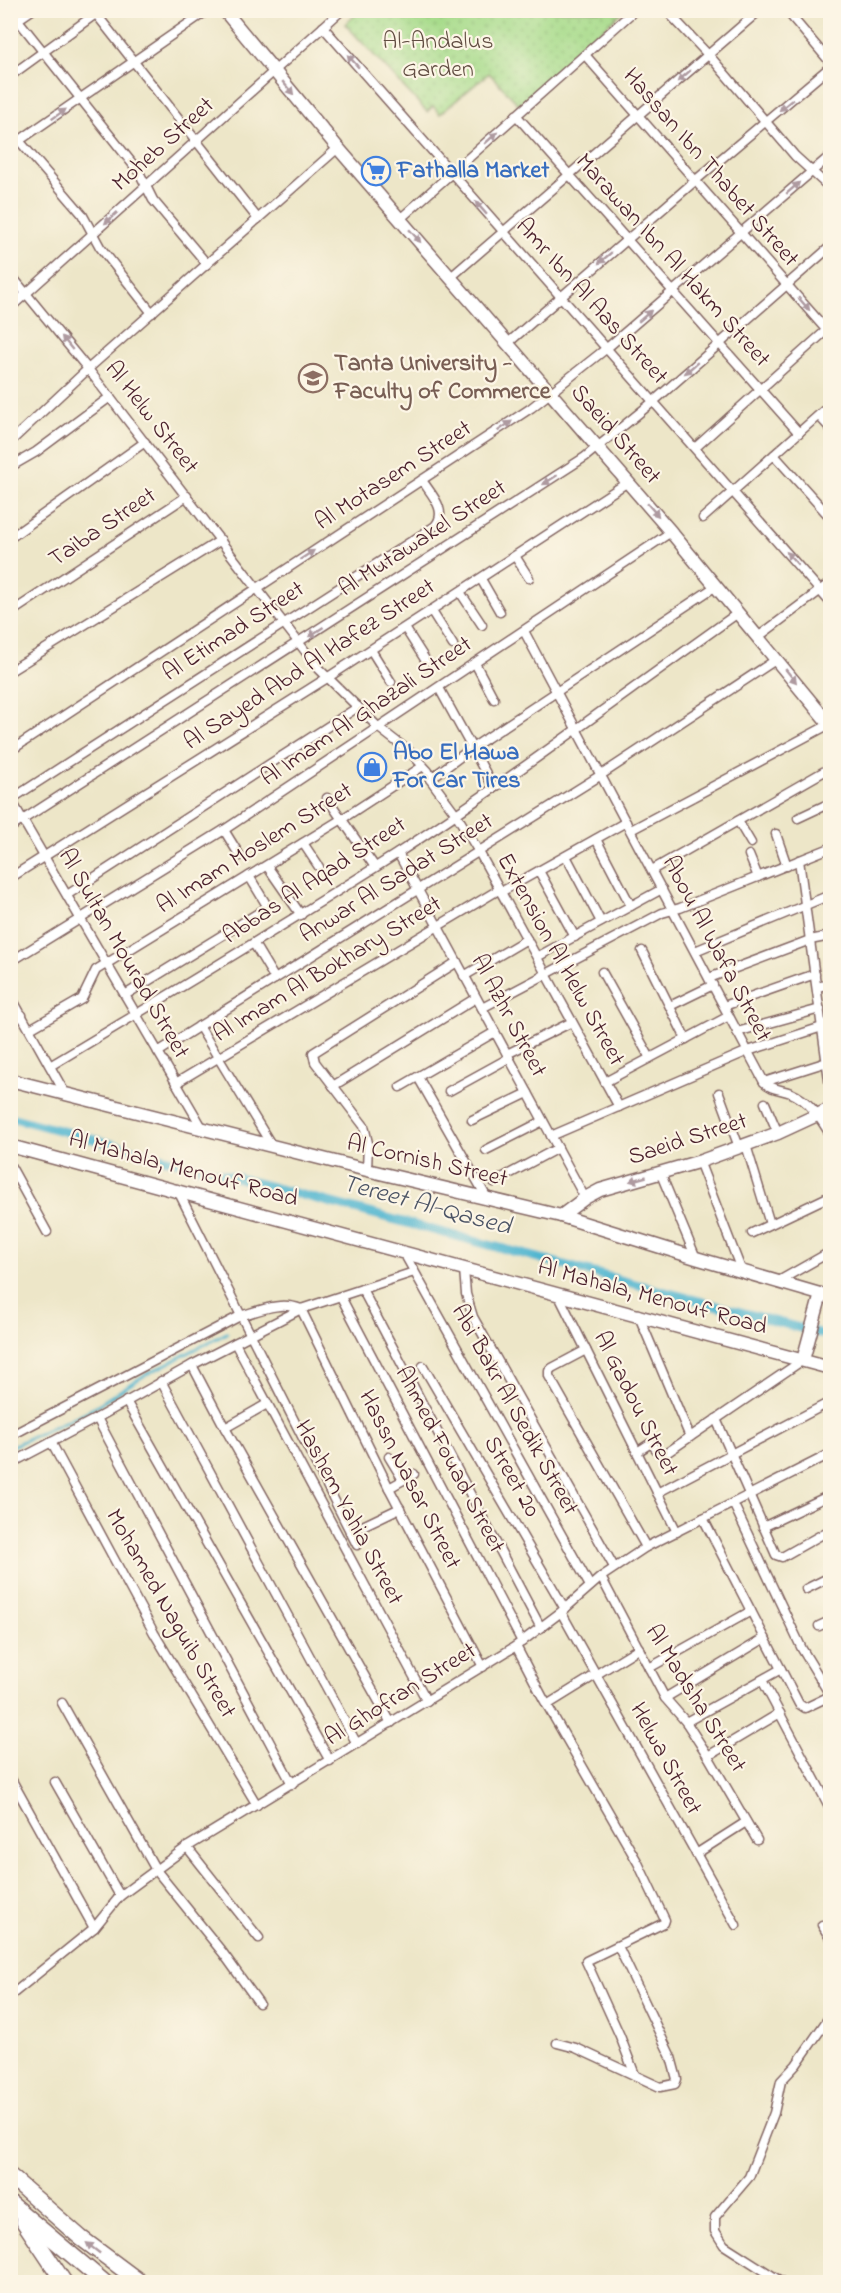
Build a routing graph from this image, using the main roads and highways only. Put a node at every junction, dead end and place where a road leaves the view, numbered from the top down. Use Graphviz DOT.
graph roads {
  1 [pos="224,10"];
  2 [pos="830,725"];
  3 [pos="10,1080"];
  4 [pos="825,1113"];
  5 [pos="10,1146"];
  6 [pos="561,1216"];
  7 [pos="826,1296"];
  8 [pos="804,1356"];
  9 [pos="831,1368"];
  10 [pos="10,2176"];
  11 [pos="11,2204"];
  12 [pos="64,2283"];
  13 [pos="104,2283"];
  14 [pos="140,2283"];
  1 -- 2 [label="main road, Saeid Street, one-way"];
  3 -- 6 [label="main road, Al Cornish Street"];
  4 -- 6 [label="main road, Saeid Street, one-way"];
  5 -- 8 [label="main road, Al Mahala, Menouf Road"];
  6 -- 7 [label="main road, Al Cornish Street"];
  7 -- 8 [label="main road"];
  8 -- 9 [label="main road, Al Mahala, Menouf Road"];
  14 -- 10 [label="highway, one-way"];
  11 -- 12 [label="highway"];
  11 -- 13 [label="highway"];
}
